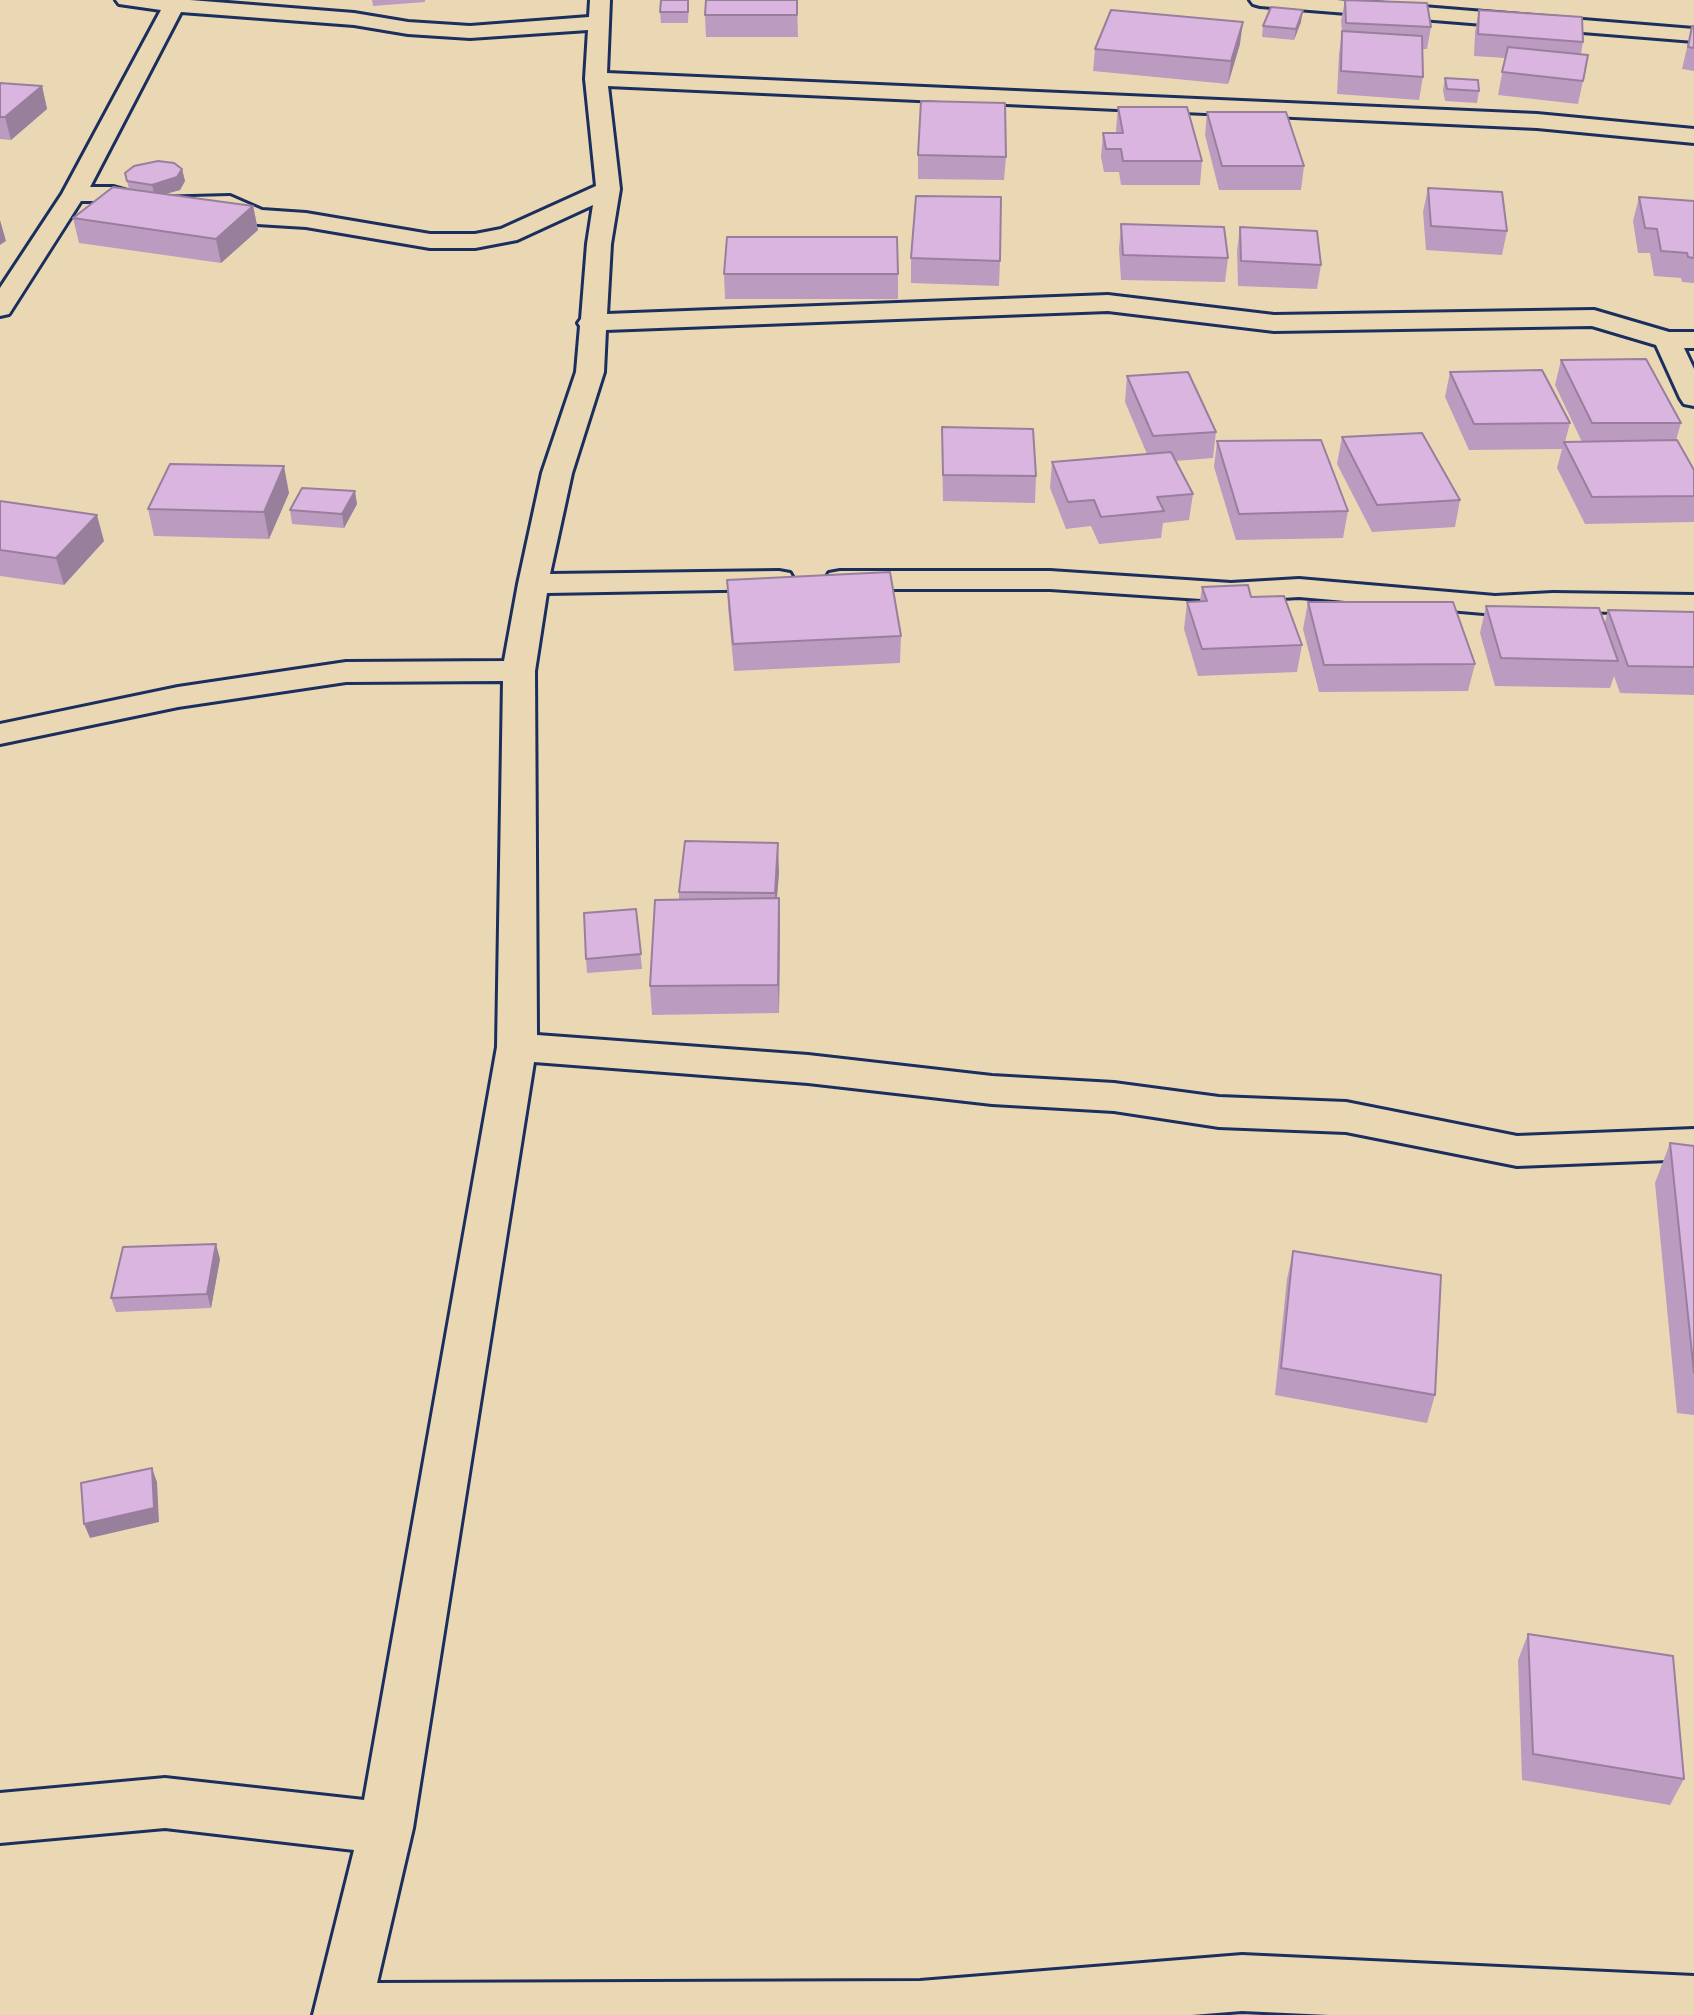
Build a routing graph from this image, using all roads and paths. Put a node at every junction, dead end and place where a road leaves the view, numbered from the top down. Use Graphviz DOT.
graph roads {
  1 [pos="126,0"];
  2 [pos="1260,0"];
  3 [pos="174,5"];
  4 [pos="1393,5"];
  5 [pos="600,11"];
  6 [pos="1694,35"];
  7 [pos="596,79"];
  8 [pos="1694,135"];
  9 [pos="608,189"];
  10 [pos="75,194"];
  11 [pos="0,308"];
  12 [pos="591,323"];
  13 [pos="1681,340"];
  14 [pos="1694,398"];
  15 [pos="533,584"];
  16 [pos="1694,604"];
  17 [pos="519,671"];
  18 [pos="0,734"];
  19 [pos="517,1047"];
  20 [pos="1694,1144"];
  21 [pos="0,1818"];
  22 [pos="386,1828"];
  23 [pos="1694,2004"];
  24 [pos="341,2013"];
  1 -- 3 [label="street"];
  2 -- 4 [label="street"];
  3 -- 5 [label="street"];
  3 -- 10 [label="street"];
  4 -- 6 [label="street"];
  5 -- 7 [label="street"];
  7 -- 8 [label="street"];
  7 -- 9 [label="street"];
  9 -- 10 [label="street"];
  9 -- 12 [label="street"];
  10 -- 11 [label="street"];
  12 -- 13 [label="street"];
  12 -- 15 [label="street"];
  13 -- 14 [label="street"];
  15 -- 16 [label="street"];
  15 -- 17 [label="street"];
  17 -- 18 [label="street"];
  17 -- 19 [label="street"];
  19 -- 20 [label="street"];
  19 -- 22 [label="street"];
  21 -- 22 [label="street"];
  22 -- 24 [label="street"];
  23 -- 24 [label="street"];
}
